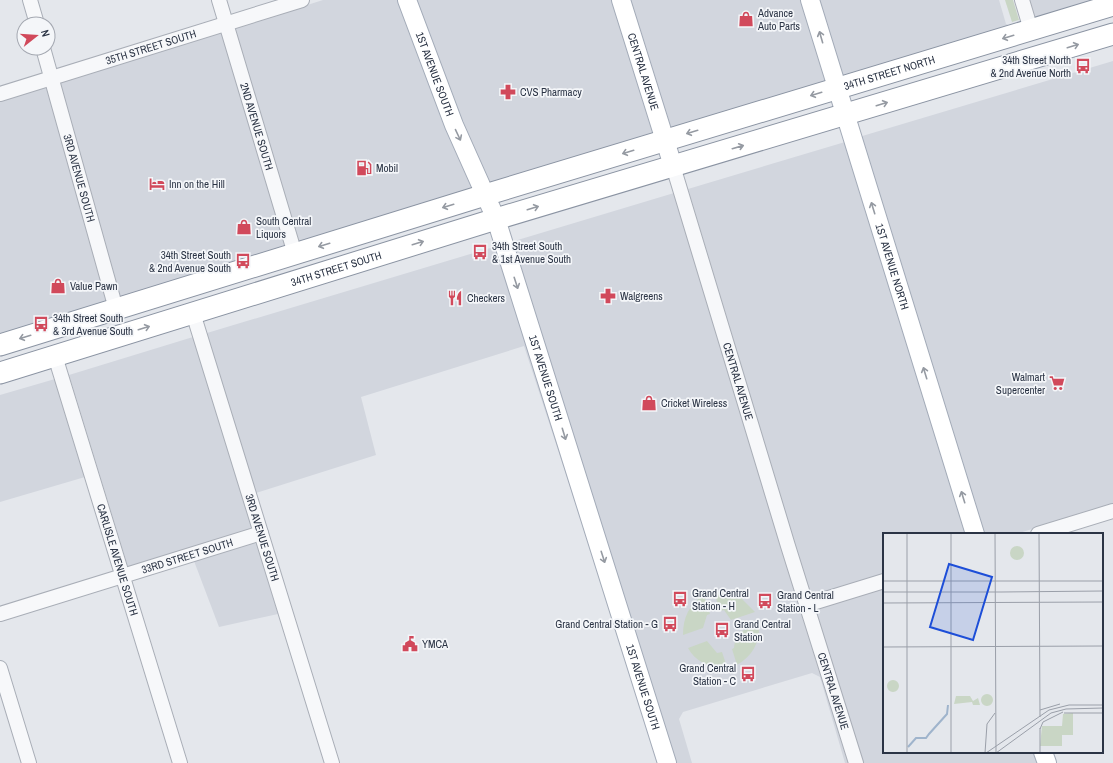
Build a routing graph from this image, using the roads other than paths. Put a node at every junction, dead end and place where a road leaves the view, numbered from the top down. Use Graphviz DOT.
graph roads {
  1 [pos="30,0"];
  2 [pos="219,0"];
  3 [pos="302,0"];
  4 [pos="407,0"];
  5 [pos="621,0"];
  6 [pos="810,0"];
  7 [pos="1022,0"];
  8 [pos="1113,5"];
  9 [pos="1085,13"];
  10 [pos="35,16"];
  11 [pos="226,24"];
  12 [pos="1031,30"];
  13 [pos="1113,34"];
  14 [pos="46,56"];
  15 [pos="1024,61"];
  16 [pos="52,78"];
  17 [pos="836,88"];
  18 [pos="0,94"];
  19 [pos="845,115"];
  20 [pos="666,140"];
  21 [pos="673,166"];
  22 [pos="485,195"];
  23 [pos="496,219"];
  24 [pos="400,221"];
  25 [pos="288,256"];
  26 [pos="342,267"];
  27 [pos="116,309"];
  28 [pos="193,313"];
  29 [pos="0,345"];
  30 [pos="55,356"];
  31 [pos="27,364"];
  32 [pos="0,373"];
  33 [pos="1113,511"];
  34 [pos="261,533"];
  35 [pos="975,533"];
  36 [pos="1041,533"];
  37 [pos="123,576"];
  38 [pos="883,581"];
  39 [pos="806,605"];
  40 [pos="0,614"];
  41 [pos="0,668"];
  42 [pos="1043,753"];
  43 [pos="29,763"];
  44 [pos="180,763"];
  45 [pos="332,763"];
  46 [pos="667,763"];
  47 [pos="856,763"];
  48 [pos="1046,763"];
  1 -- 10 [label="street"];
  2 -- 11 [label="street, 2ND AVENUE SOUTH"];
  3 -- 11 [label="street, 35TH STREET SOUTH"];
  4 -- 22 [label="main road, 1ST AVENUE SOUTH, one-way"];
  5 -- 20 [label="main road, CENTRAL AVENUE"];
  17 -- 6 [label="main road, 1ST AVENUE NORTH, one-way"];
  7 -- 12 [label="street"];
  8 -- 9 [label="highway, 34TH STREET NORTH"];
  9 -- 12 [label="highway, 34TH STREET NORTH"];
  9 -- 15 [label="highway"];
  11 -- 16 [label="street, 35TH STREET SOUTH"];
  11 -- 25 [label="street, 2ND AVENUE SOUTH"];
  12 -- 17 [label="highway, 34TH STREET NORTH, one-way"];
  15 -- 13 [label="highway, one-way"];
  14 -- 16 [label="street, 3RD AVENUE SOUTH"];
  19 -- 15 [label="highway, one-way"];
  16 -- 18 [label="street, 35TH STREET SOUTH"];
  16 -- 27 [label="street, 3RD AVENUE SOUTH"];
  17 -- 19 [label="main road, 1ST AVENUE NORTH"];
  17 -- 20 [label="highway, 34TH STREET NORTH, one-way"];
  21 -- 19 [label="highway, one-way"];
  35 -- 19 [label="main road, 1ST AVENUE NORTH, one-way"];
  20 -- 21 [label="main road, CENTRAL AVENUE"];
  20 -- 22 [label="highway, one-way"];
  23 -- 21 [label="highway, 34TH STREET SOUTH, one-way"];
  21 -- 39 [label="street, CENTRAL AVENUE"];
  22 -- 23 [label="main road, 1ST AVENUE SOUTH"];
  22 -- 24 [label="highway, one-way"];
  26 -- 23 [label="highway, 34TH STREET SOUTH, one-way"];
  23 -- 46 [label="main road, 1ST AVENUE SOUTH, one-way"];
  24 -- 25 [label="highway, one-way"];
  24 -- 26 [label="highway"];
  25 -- 27 [label="highway"];
  25 -- 28 [label="highway"];
  26 -- 28 [label="highway, 34TH STREET SOUTH"];
  27 -- 29 [label="highway, one-way"];
  27 -- 31 [label="highway"];
  30 -- 28 [label="highway, 34TH STREET SOUTH, one-way"];
  28 -- 34 [label="street, 3RD AVENUE SOUTH"];
  30 -- 31 [label="highway, 34TH STREET SOUTH"];
  30 -- 37 [label="street, CARLISLE AVENUE SOUTH"];
  31 -- 32 [label="highway, 34TH STREET SOUTH"];
  33 -- 36 [label="street"];
  34 -- 37 [label="street, 33RD STREET SOUTH"];
  34 -- 45 [label="street, 3RD AVENUE SOUTH"];
  37 -- 40 [label="street, 33RD STREET SOUTH"];
  37 -- 44 [label="street, CARLISLE AVENUE SOUTH"];
  38 -- 39 [label="street"];
  39 -- 47 [label="street, CENTRAL AVENUE"];
  41 -- 43 [label="street"];
  42 -- 48 [label="main road"];
}
